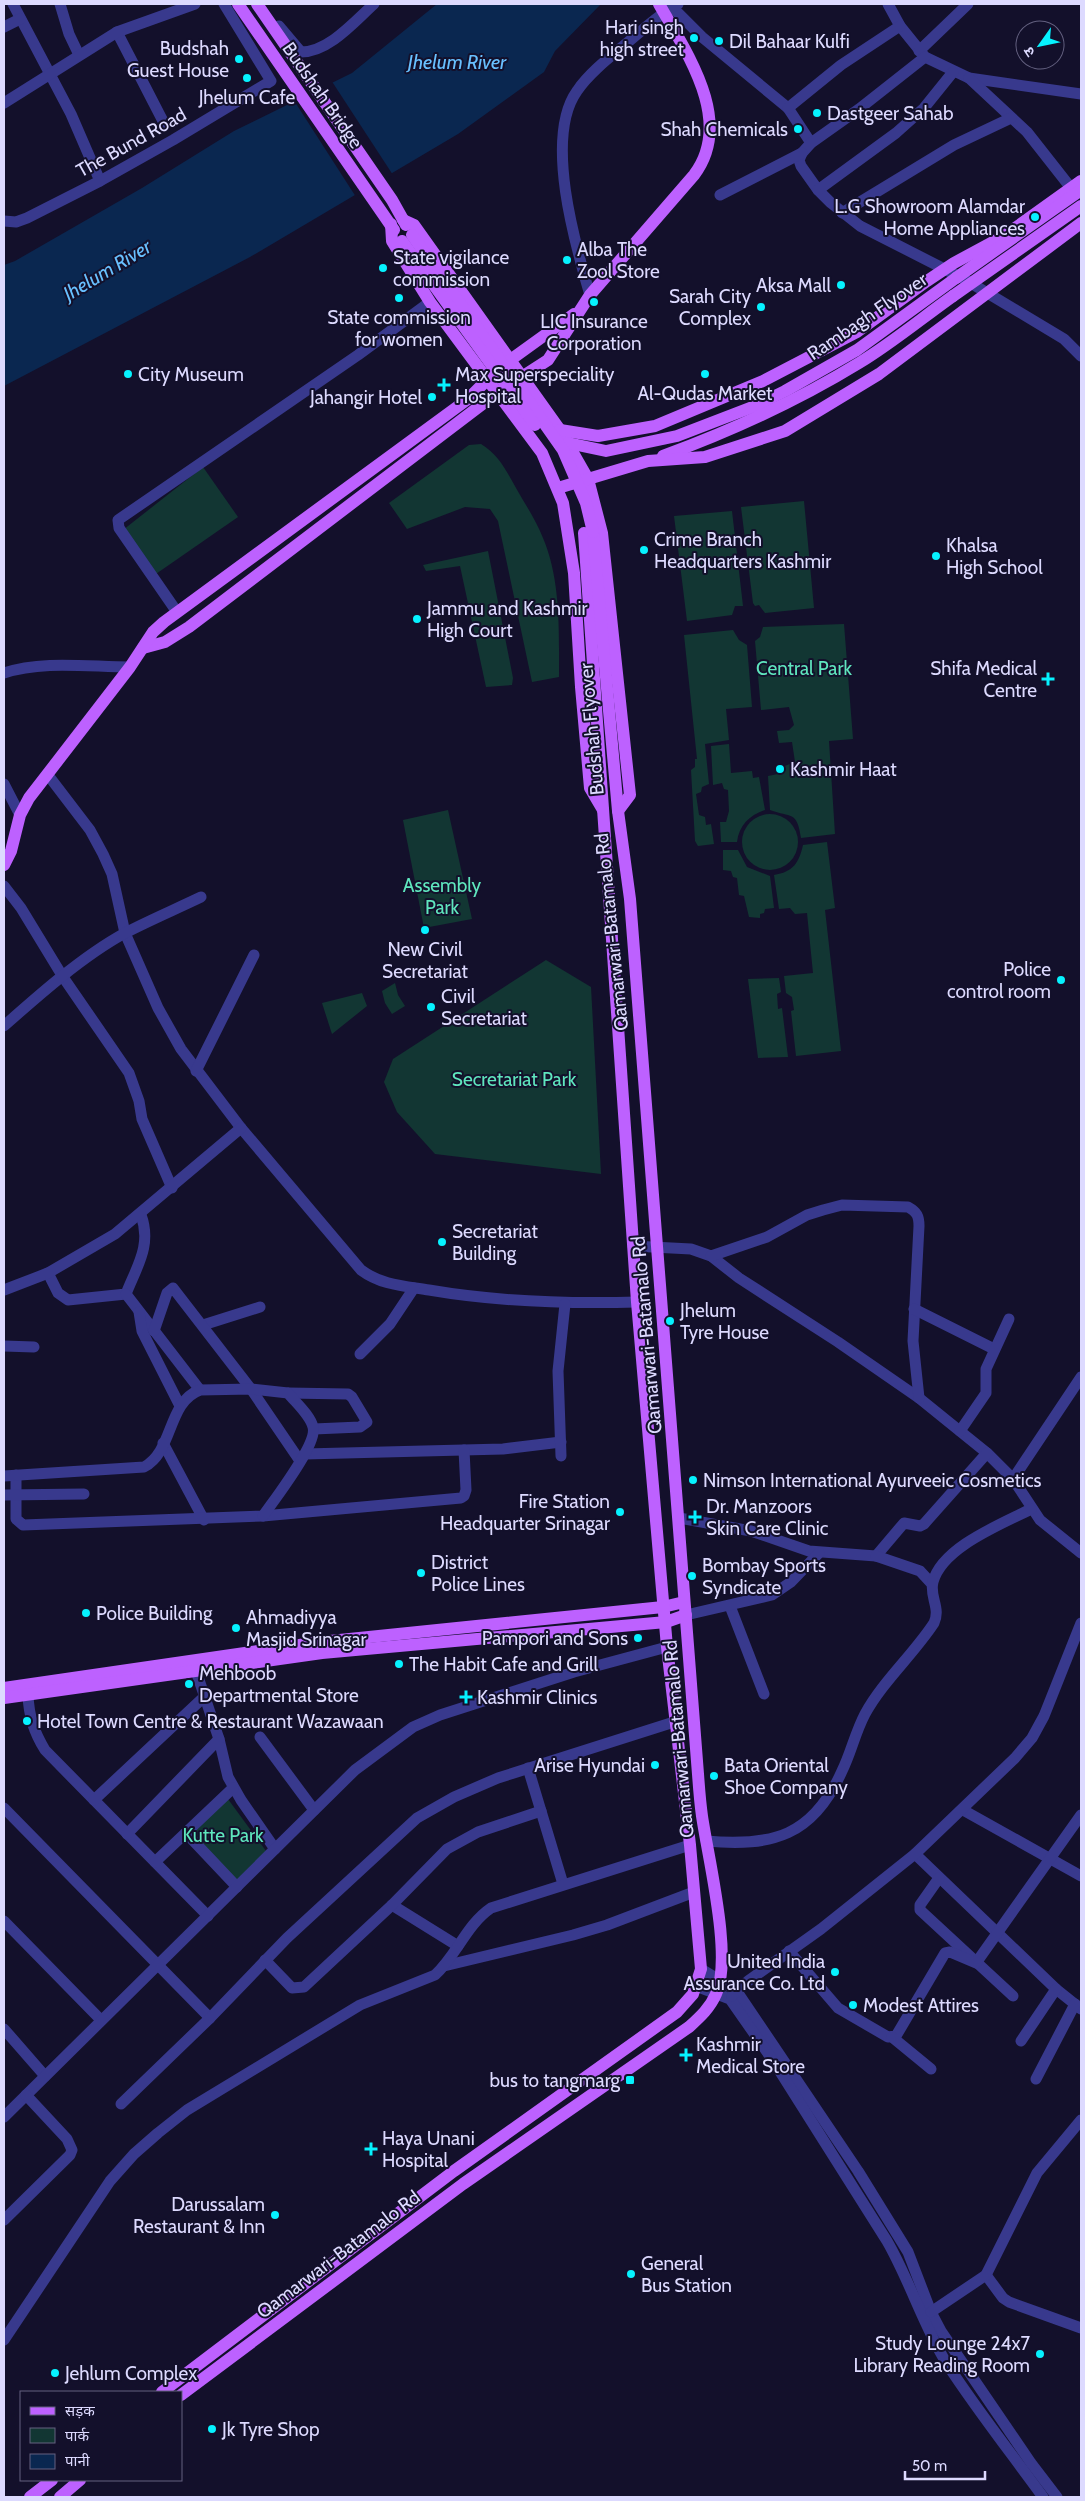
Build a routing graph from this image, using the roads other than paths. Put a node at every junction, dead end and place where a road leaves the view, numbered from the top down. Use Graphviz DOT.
graph roads {
  1 [pos="13,4"];
  2 [pos="60,4"];
  3 [pos="195,4"];
  4 [pos="224,4"];
  5 [pos="238,4"];
  6 [pos="256,4"];
  7 [pos="264,4"];
  8 [pos="374,4"];
  9 [pos="888,4"];
  10 [pos="968,4"];
  11 [pos="668,7"];
  12 [pos="20,19"];
  13 [pos="900,26"];
  14 [pos="4,27"];
  15 [pos="117,32"];
  16 [pos="922,54"];
  17 [pos="79,55"];
  18 [pos="954,72"];
  19 [pos="50,76"];
  20 [pos="969,78"];
  21 [pos="1081,94"];
  22 [pos="4,103"];
  23 [pos="788,108"];
  24 [pos="1011,118"];
  25 [pos="165,125"];
  26 [pos="811,143"];
  27 [pos="802,153"];
  28 [pos="100,182"];
  29 [pos="1078,186"];
  30 [pos="818,190"];
  31 [pos="720,195"];
  32 [pos="1081,206"];
  33 [pos="842,213"];
  34 [pos="4,221"];
  35 [pos="397,222"];
  36 [pos="1081,224"];
  37 [pos="407,238"];
  38 [pos="946,268"];
  39 [pos="986,293"];
  40 [pos="590,295"];
  41 [pos="430,302"];
  42 [pos="579,309"];
  43 [pos="1081,356"];
  44 [pos="512,360"];
  45 [pos="522,377"];
  46 [pos="487,380"];
  47 [pos="497,393"];
  48 [pos="729,417"];
  49 [pos="655,426"];
  50 [pos="560,430"];
  51 [pos="568,444"];
  52 [pos="648,461"];
  53 [pos="588,479"];
  54 [pos="558,488"];
  55 [pos="177,612"];
  56 [pos="143,648"];
  57 [pos="130,667"];
  58 [pos="4,672"];
  59 [pos="48,774"];
  60 [pos="4,784"];
  61 [pos="618,811"];
  62 [pos="604,812"];
  63 [pos="20,815"];
  64 [pos="4,865"];
  65 [pos="4,886"];
  66 [pos="201,897"];
  67 [pos="125,933"];
  68 [pos="254,955"];
  69 [pos="63,976"];
  70 [pos="4,1026"];
  71 [pos="196,1071"];
  72 [pos="241,1128"];
  73 [pos="172,1188"];
  74 [pos="140,1215"];
  75 [pos="634,1246"];
  76 [pos="657,1246"];
  77 [pos="711,1256"];
  78 [pos="48,1273"];
  79 [pos="414,1288"];
  80 [pos="4,1290"];
  81 [pos="126,1294"];
  82 [pos="637,1302"];
  83 [pos="565,1304"];
  84 [pos="260,1307"];
  85 [pos="914,1309"];
  86 [pos="139,1312"];
  87 [pos="1008,1319"];
  88 [pos="203,1325"];
  89 [pos="154,1331"];
  90 [pos="4,1346"];
  91 [pos="34,1348"];
  92 [pos="994,1350"];
  93 [pos="360,1354"];
  94 [pos="1081,1377"];
  95 [pos="251,1389"];
  96 [pos="200,1390"];
  97 [pos="288,1393"];
  98 [pos="919,1398"];
  99 [pos="180,1406"];
  100 [pos="314,1429"];
  101 [pos="960,1431"];
  102 [pos="561,1442"];
  103 [pos="163,1443"];
  104 [pos="464,1450"];
  105 [pos="987,1453"];
  106 [pos="561,1456"];
  107 [pos="302,1457"];
  108 [pos="16,1475"];
  109 [pos="4,1476"];
  110 [pos="1013,1479"];
  111 [pos="84,1494"];
  112 [pos="4,1495"];
  113 [pos="16,1495"];
  114 [pos="1031,1509"];
  115 [pos="263,1516"];
  116 [pos="679,1518"];
  117 [pos="204,1520"];
  118 [pos="819,1553"];
  119 [pos="1081,1553"];
  120 [pos="876,1556"];
  121 [pos="932,1584"];
  122 [pos="684,1602"];
  123 [pos="730,1606"];
  124 [pos="663,1607"];
  125 [pos="686,1615"];
  126 [pos="666,1622"];
  127 [pos="1081,1624"];
  128 [pos="667,1647"];
  129 [pos="196,1671"];
  130 [pos="4,1688"];
  131 [pos="764,1694"];
  132 [pos="28,1695"];
  133 [pos="204,1697"];
  134 [pos="4,1698"];
  135 [pos="674,1722"];
  136 [pos="260,1737"];
  137 [pos="219,1739"];
  138 [pos="528,1768"];
  139 [pos="233,1788"];
  140 [pos="94,1800"];
  141 [pos="4,1808"];
  142 [pos="314,1810"];
  143 [pos="963,1810"];
  144 [pos="541,1811"];
  145 [pos="1081,1815"];
  146 [pos="186,1833"];
  147 [pos="127,1834"];
  148 [pos="706,1841"];
  149 [pos="690,1845"];
  150 [pos="275,1849"];
  151 [pos="915,1854"];
  152 [pos="1051,1858"];
  153 [pos="155,1862"];
  154 [pos="1081,1876"];
  155 [pos="940,1878"];
  156 [pos="563,1884"];
  157 [pos="237,1887"];
  158 [pos="694,1891"];
  159 [pos="392,1905"];
  160 [pos="208,1916"];
  161 [pos="4,1921"];
  162 [pos="998,1933"];
  163 [pos="458,1946"];
  164 [pos="789,1951"];
  165 [pos="265,1960"];
  166 [pos="976,1962"];
  167 [pos="157,1964"];
  168 [pos="444,1966"];
  169 [pos="702,1969"];
  170 [pos="720,1980"];
  171 [pos="696,1986"];
  172 [pos="1056,1990"];
  173 [pos="717,1994"];
  174 [pos="733,1995"];
  175 [pos="1013,1996"];
  176 [pos="1078,2006"];
  177 [pos="210,2018"];
  178 [pos="100,2020"];
  179 [pos="4,2029"];
  180 [pos="892,2037"];
  181 [pos="1021,2041"];
  182 [pos="931,2068"];
  183 [pos="45,2076"];
  184 [pos="1036,2079"];
  185 [pos="26,2095"];
  186 [pos="121,2104"];
  187 [pos="4,2117"];
  188 [pos="1081,2120"];
  189 [pos="4,2220"];
  190 [pos="986,2275"];
  191 [pos="931,2312"];
  192 [pos="1081,2328"];
  193 [pos="4,2340"];
  194 [pos="163,2391"];
  195 [pos="182,2394"];
  196 [pos="51,2481"];
  197 [pos="79,2481"];
  198 [pos="30,2497"];
  199 [pos="60,2497"];
  200 [pos="1043,2497"];
  201 [pos="1057,2497"];
  1 -- 12 [label="street"];
  2 -- 17 [label="street"];
  3 -- 15 [label="street"];
  4 -- 28 [label="street, The Bund Road"];
  5 -- 35 [label="main road, Budshah Bridge"];
  6 -- 35 [label="main road, Budshah Bridge"];
  7 -- 8 [label="street"];
  9 -- 13 [label="street"];
  10 -- 16 [label="street"];
  11 -- 23 [label="street"];
  11 -- 40 [label="street"];
  11 -- 40 [label="main road"];
  12 -- 14 [label="street"];
  12 -- 19 [label="street"];
  13 -- 16 [label="street"];
  13 -- 23 [label="street"];
  15 -- 17 [label="street"];
  15 -- 25 [label="street"];
  16 -- 18 [label="street"];
  16 -- 26 [label="street"];
  17 -- 19 [label="street"];
  18 -- 20 [label="street"];
  18 -- 30 [label="street"];
  19 -- 22 [label="street"];
  19 -- 28 [label="street"];
  20 -- 21 [label="street"];
  20 -- 24 [label="street"];
  23 -- 26 [label="street"];
  24 -- 29 [label="street"];
  24 -- 33 [label="street"];
  26 -- 27 [label="street"];
  27 -- 30 [label="street"];
  27 -- 31 [label="street"];
  28 -- 34 [label="street, The Bund Road"];
  29 -- 38 [label="main road"];
  29 -- 48 [label="main road, Rambagh Flyover, bridge"];
  30 -- 33 [label="street"];
  32 -- 52 [label="main road, Rambagh Flyover, bridge"];
  33 -- 38 [label="street"];
  35 -- 37 [label="main road, Budshah Flyover"];
  35 -- 41 [label="main road"];
  35 -- 44 [label="main road"];
  36 -- 39 [label="main road"];
  37 -- 61 [label="main road, Budshah Flyover, bridge"];
  37 -- 62 [label="main road, Budshah Flyover, bridge"];
  38 -- 39 [label="street"];
  38 -- 49 [label="main road"];
  39 -- 43 [label="street"];
  39 -- 52 [label="main road"];
  40 -- 42 [label="main road"];
  41 -- 46 [label="main road"];
  41 -- 55 [label="street"];
  42 -- 44 [label="main road"];
  42 -- 45 [label="main road"];
  44 -- 45 [label="main road"];
  44 -- 46 [label="main road"];
  45 -- 47 [label="main road"];
  45 -- 50 [label="main road"];
  46 -- 47 [label="main road"];
  46 -- 55 [label="main road"];
  47 -- 54 [label="main road"];
  47 -- 56 [label="main road"];
  48 -- 49 [label="main road"];
  48 -- 51 [label="main road, Rambagh Flyover"];
  49 -- 50 [label="main road"];
  50 -- 51 [label="main road"];
  51 -- 53 [label="main road"];
  52 -- 53 [label="main road"];
  53 -- 54 [label="main road"];
  53 -- 61 [label="main road"];
  54 -- 62 [label="main road"];
  55 -- 56 [label="main road"];
  56 -- 57 [label="main road"];
  57 -- 58 [label="street"];
  57 -- 59 [label="main road"];
  59 -- 63 [label="main road"];
  59 -- 67 [label="street"];
  60 -- 63 [label="street"];
  61 -- 76 [label="main road, Qamarwari-Batamalo Rd"];
  62 -- 75 [label="main road, Qamarwari-Batamalo Rd"];
  63 -- 64 [label="main road"];
  65 -- 69 [label="street"];
  66 -- 67 [label="street"];
  67 -- 69 [label="street"];
  67 -- 71 [label="street"];
  68 -- 71 [label="street"];
  69 -- 70 [label="street"];
  69 -- 73 [label="street"];
  71 -- 72 [label="street"];
  72 -- 73 [label="street"];
  72 -- 79 [label="street"];
  73 -- 74 [label="street"];
  74 -- 78 [label="street"];
  74 -- 81 [label="street"];
  75 -- 76 [label="street"];
  75 -- 82 [label="main road, Qamarwari-Batamalo Rd"];
  76 -- 77 [label="street"];
  76 -- 116 [label="main road, Qamarwari-Batamalo Rd"];
  77 -- 85 [label="street"];
  77 -- 98 [label="street"];
  78 -- 80 [label="street"];
  78 -- 81 [label="street"];
  79 -- 83 [label="street"];
  79 -- 93 [label="street"];
  81 -- 86 [label="street"];
  82 -- 83 [label="street"];
  82 -- 124 [label="main road, Qamarwari-Batamalo Rd"];
  83 -- 102 [label="street"];
  84 -- 88 [label="street"];
  85 -- 92 [label="street"];
  85 -- 98 [label="street"];
  86 -- 89 [label="street"];
  86 -- 99 [label="street"];
  87 -- 92 [label="street"];
  88 -- 89 [label="street"];
  88 -- 95 [label="street"];
  89 -- 96 [label="street"];
  90 -- 91 [label="street"];
  92 -- 101 [label="street"];
  94 -- 110 [label="street"];
  95 -- 96 [label="street"];
  95 -- 97 [label="street"];
  95 -- 107 [label="street"];
  96 -- 99 [label="street"];
  97 -- 100 [label="street"];
  97 -- 100 [label="street"];
  98 -- 101 [label="street"];
  99 -- 103 [label="street"];
  100 -- 107 [label="street"];
  101 -- 105 [label="street"];
  102 -- 104 [label="street"];
  102 -- 106 [label="street"];
  103 -- 108 [label="street"];
  103 -- 117 [label="street"];
  104 -- 107 [label="street"];
  104 -- 115 [label="street"];
  105 -- 110 [label="street"];
  105 -- 120 [label="street"];
  107 -- 115 [label="street"];
  108 -- 109 [label="street"];
  108 -- 113 [label="street"];
  110 -- 114 [label="street"];
  111 -- 113 [label="street"];
  112 -- 113 [label="street"];
  113 -- 117 [label="street"];
  114 -- 119 [label="street"];
  114 -- 121 [label="street"];
  115 -- 117 [label="street"];
  116 -- 118 [label="street"];
  116 -- 122 [label="main road, Qamarwari-Batamalo Rd"];
  118 -- 120 [label="street"];
  118 -- 123 [label="street"];
  120 -- 121 [label="street"];
  121 -- 148 [label="street"];
  122 -- 124 [label="main road"];
  122 -- 125 [label="main road, Qamarwari-Batamalo Rd"];
  123 -- 125 [label="street"];
  123 -- 131 [label="street"];
  124 -- 126 [label="main road, Qamarwari-Batamalo Rd"];
  124 -- 130 [label="main road"];
  125 -- 126 [label="main road"];
  125 -- 148 [label="main road, Qamarwari-Batamalo Rd"];
  126 -- 128 [label="main road, Qamarwari-Batamalo Rd"];
  126 -- 129 [label="main road"];
  127 -- 143 [label="street"];
  128 -- 135 [label="main road, Qamarwari-Batamalo Rd"];
  128 -- 142 [label="street"];
  129 -- 132 [label="main road"];
  129 -- 133 [label="street"];
  132 -- 134 [label="main road"];
  132 -- 140 [label="street"];
  133 -- 137 [label="street"];
  133 -- 140 [label="street"];
  135 -- 138 [label="street"];
  135 -- 149 [label="main road, Qamarwari-Batamalo Rd"];
  136 -- 142 [label="street"];
  137 -- 139 [label="street"];
  137 -- 147 [label="street"];
  138 -- 144 [label="street"];
  138 -- 165 [label="street"];
  139 -- 146 [label="street"];
  139 -- 150 [label="street"];
  140 -- 147 [label="street"];
  141 -- 167 [label="street"];
  142 -- 150 [label="street"];
  143 -- 151 [label="street"];
  143 -- 152 [label="street"];
  144 -- 156 [label="street"];
  144 -- 159 [label="street"];
  145 -- 152 [label="street"];
  146 -- 153 [label="street"];
  146 -- 157 [label="street"];
  147 -- 153 [label="street"];
  148 -- 170 [label="main road, Qamarwari-Batamalo Rd"];
  149 -- 156 [label="street"];
  149 -- 158 [label="main road, Qamarwari-Batamalo Rd"];
  150 -- 157 [label="street"];
  151 -- 155 [label="street"];
  151 -- 164 [label="street"];
  152 -- 154 [label="street"];
  152 -- 162 [label="street"];
  153 -- 160 [label="street"];
  155 -- 162 [label="street"];
  155 -- 166 [label="street"];
  156 -- 163 [label="street"];
  157 -- 160 [label="street"];
  158 -- 168 [label="street"];
  158 -- 169 [label="main road, Qamarwari-Batamalo Rd"];
  159 -- 163 [label="street"];
  159 -- 165 [label="street"];
  160 -- 167 [label="street"];
  161 -- 178 [label="street"];
  162 -- 166 [label="street"];
  162 -- 172 [label="street"];
  163 -- 168 [label="street"];
  164 -- 174 [label="street"];
  164 -- 180 [label="street"];
  165 -- 177 [label="street"];
  166 -- 175 [label="street"];
  166 -- 180 [label="street"];
  167 -- 177 [label="street"];
  167 -- 178 [label="street"];
  168 -- 193 [label="street"];
  169 -- 170 [label="street"];
  169 -- 171 [label="main road, Qamarwari-Batamalo Rd"];
  170 -- 173 [label="main road, Qamarwari-Batamalo Rd"];
  170 -- 174 [label="street"];
  171 -- 173 [label="street"];
  171 -- 194 [label="main road, Qamarwari-Batamalo Rd"];
  172 -- 176 [label="street"];
  172 -- 181 [label="street"];
  173 -- 174 [label="street"];
  173 -- 195 [label="main road, Qamarwari-Batamalo Rd"];
  174 -- 191 [label="street"];
  174 -- 200 [label="street"];
  176 -- 184 [label="street"];
  177 -- 186 [label="street"];
  178 -- 183 [label="street"];
  179 -- 183 [label="street"];
  180 -- 182 [label="street"];
  183 -- 185 [label="street"];
  185 -- 187 [label="street"];
  185 -- 189 [label="street"];
  188 -- 190 [label="street"];
  190 -- 191 [label="street"];
  190 -- 192 [label="street"];
  191 -- 201 [label="street"];
  196 -- 198 [label="main road"];
  197 -- 199 [label="main road"];
}
